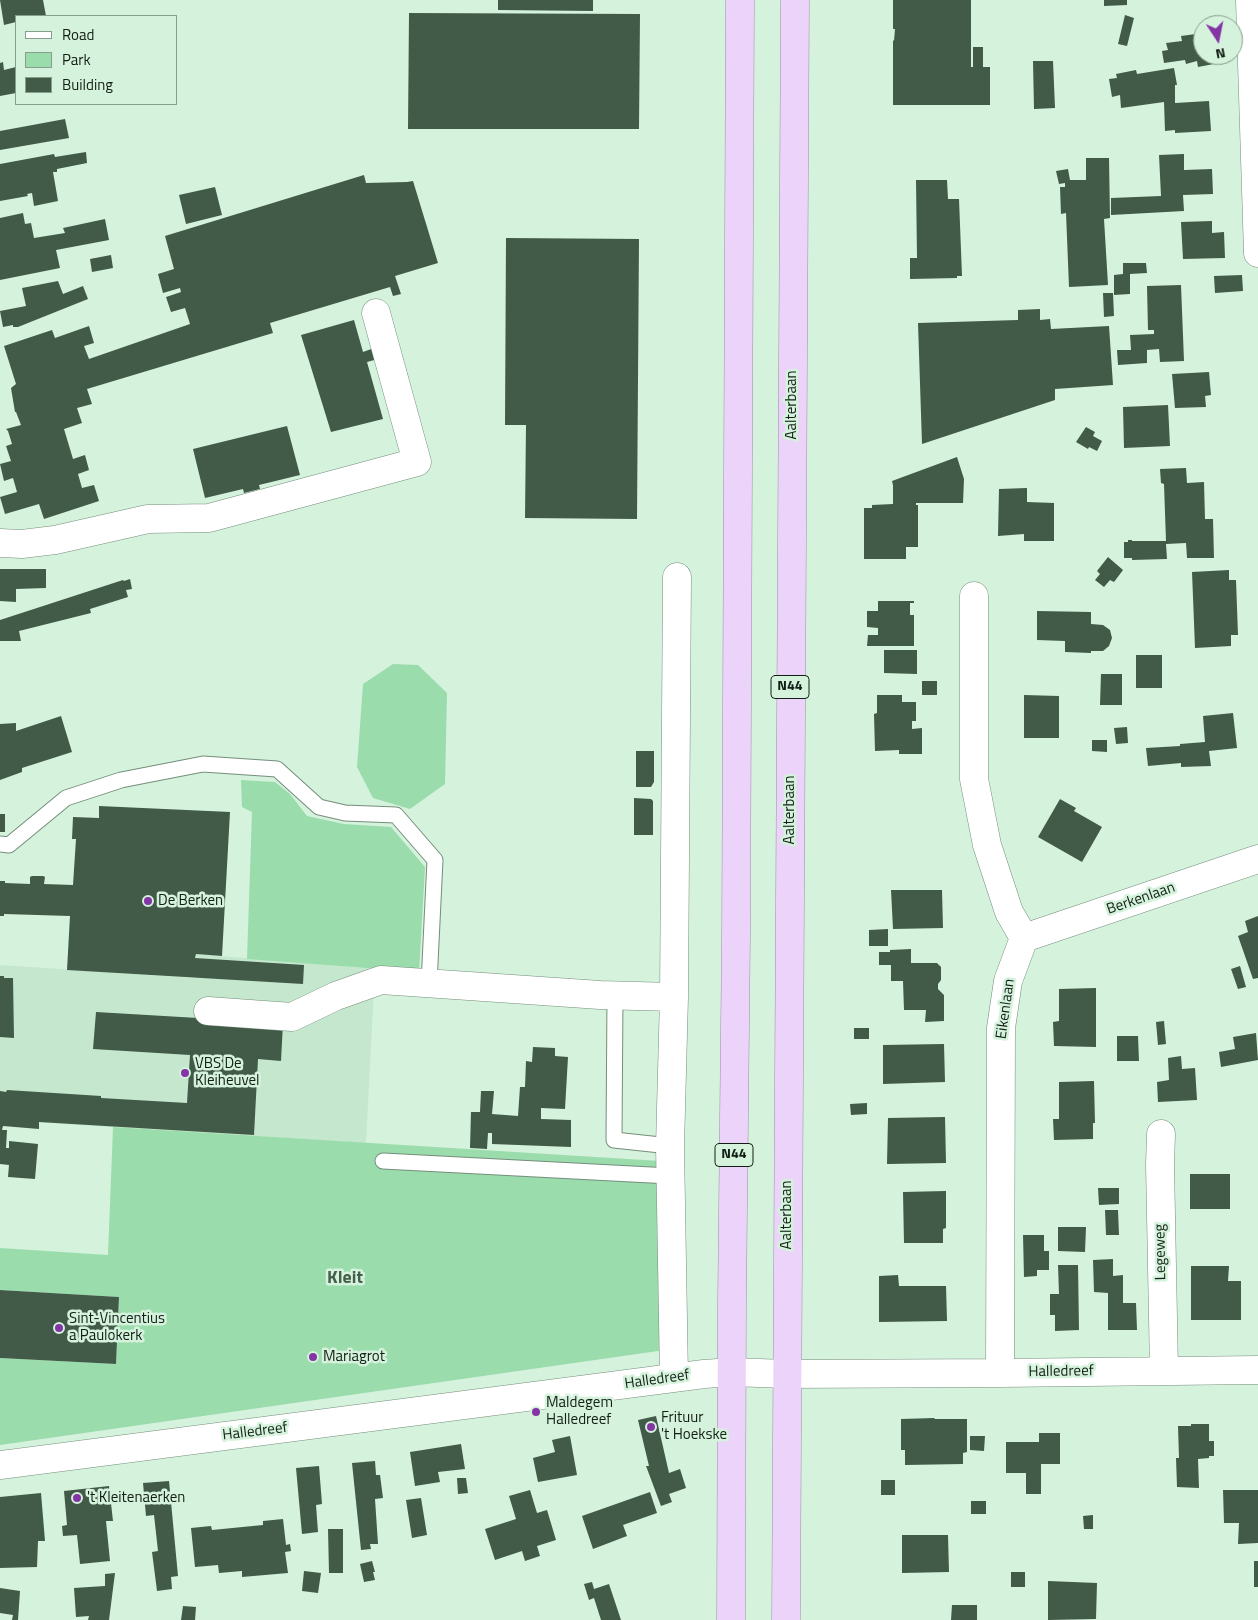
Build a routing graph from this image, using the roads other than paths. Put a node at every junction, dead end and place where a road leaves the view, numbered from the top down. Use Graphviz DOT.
graph roads {
  1 [pos="740,0"];
  2 [pos="795,0"];
  3 [pos="1250,0"];
  4 [pos="1258,253"];
  5 [pos="376,313"];
  6 [pos="0,544"];
  7 [pos="677,577"];
  8 [pos="974,596"];
  9 [pos="0,844"];
  10 [pos="1258,859"];
  11 [pos="1024,938"];
  12 [pos="429,984"];
  13 [pos="615,995"];
  14 [pos="674,997"];
  15 [pos="208,1011"];
  16 [pos="1161,1134"];
  17 [pos="670,1146"];
  18 [pos="383,1161"];
  19 [pos="670,1176"];
  20 [pos="1164,1370"];
  21 [pos="1258,1370"];
  22 [pos="732,1372"];
  23 [pos="1000,1373"];
  24 [pos="786,1374"];
  25 [pos="674,1378"];
  26 [pos="0,1466"];
  27 [pos="731,1620"];
  28 [pos="786,1620"];
  1 -- 22 [label="highway, N44"];
  2 -- 24 [label="highway, Aalterbaan / N44"];
  3 -- 4 [label="street"];
  5 -- 6 [label="street"];
  7 -- 14 [label="street"];
  8 -- 11 [label="street"];
  9 -- 12 [label="lane"];
  10 -- 11 [label="street, Berkenlaan"];
  11 -- 23 [label="street, Eikenlaan"];
  12 -- 13 [label="street"];
  12 -- 15 [label="street"];
  13 -- 14 [label="street"];
  13 -- 17 [label="lane"];
  14 -- 17 [label="street"];
  16 -- 20 [label="street, Legeweg"];
  17 -- 19 [label="street"];
  18 -- 19 [label="lane"];
  19 -- 25 [label="street"];
  20 -- 21 [label="street, Halledreef"];
  20 -- 23 [label="street, Halledreef"];
  22 -- 24 [label="street, Halledreef"];
  22 -- 25 [label="street, Halledreef"];
  22 -- 27 [label="highway, N44"];
  23 -- 24 [label="street, Halledreef"];
  24 -- 28 [label="highway, Aalterbaan / N44"];
  25 -- 26 [label="street, Halledreef"];
}
